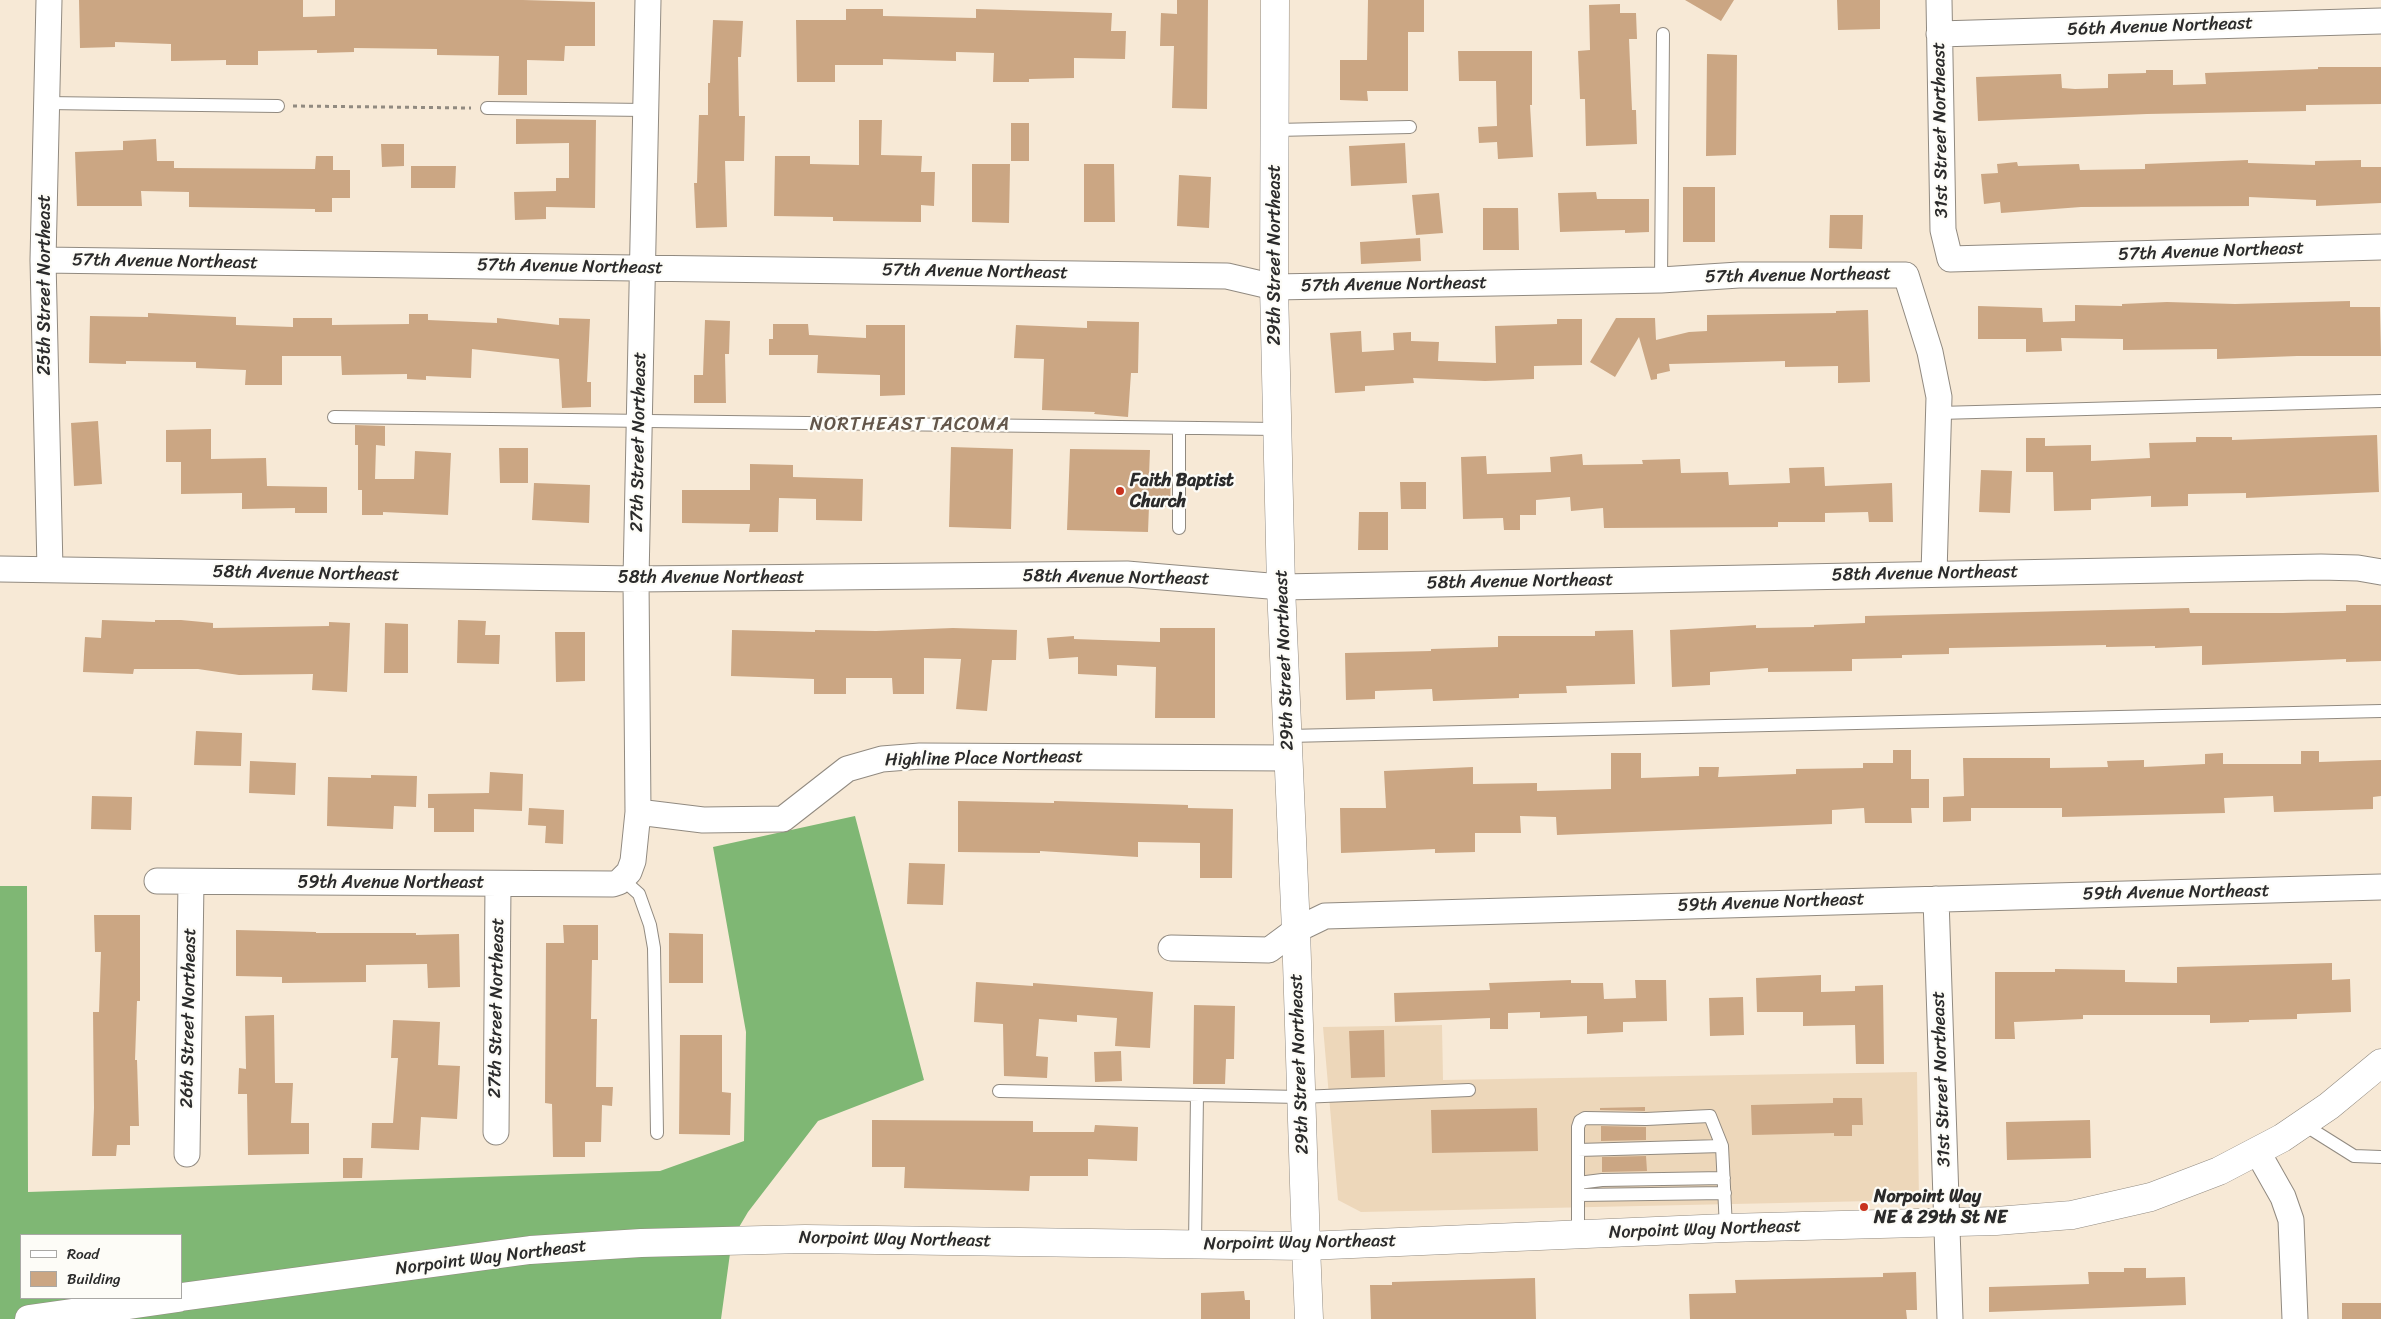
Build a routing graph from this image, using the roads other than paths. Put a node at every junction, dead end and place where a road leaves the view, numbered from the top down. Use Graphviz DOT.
graph roads {
  1 [pos="49,0"];
  2 [pos="648,0"];
  3 [pos="1275,0"];
  4 [pos="1939,0"];
  5 [pos="2381,21"];
  6 [pos="1663,34"];
  7 [pos="1939,34"];
  8 [pos="46,103"];
  9 [pos="278,106"];
  10 [pos="487,108"];
  11 [pos="645,110"];
  12 [pos="1410,127"];
  13 [pos="1276,130"];
  14 [pos="2381,247"];
  15 [pos="1950,259"];
  16 [pos="43,260"];
  17 [pos="642,268"];
  18 [pos="1661,280"];
  19 [pos="1274,287"];
  20 [pos="2381,401"];
  21 [pos="1939,413"];
  22 [pos="334,417"];
  23 [pos="641,423"];
  24 [pos="1180,428"];
  25 [pos="1277,430"];
  26 [pos="1180,528"];
  27 [pos="0,569"];
  28 [pos="50,569"];
  29 [pos="2381,572"];
  30 [pos="1934,574"];
  31 [pos="636,579"];
  32 [pos="1281,587"];
  33 [pos="2381,711"];
  34 [pos="1288,747"];
  35 [pos="638,812"];
  36 [pos="622,879"];
  37 [pos="157,881"];
  38 [pos="191,882"];
  39 [pos="498,884"];
  40 [pos="2381,887"];
  41 [pos="1936,899"];
  42 [pos="1296,930"];
  43 [pos="1171,948"];
  44 [pos="2381,1063"];
  45 [pos="1469,1090"];
  46 [pos="999,1091"];
  47 [pos="1197,1095"];
  48 [pos="1300,1097"];
  49 [pos="2303,1124"];
  50 [pos="496,1132"];
  51 [pos="657,1133"];
  52 [pos="1722,1146"];
  53 [pos="1578,1150"];
  54 [pos="2257,1151"];
  55 [pos="187,1154"];
  56 [pos="2381,1157"];
  57 [pos="1724,1178"];
  58 [pos="1578,1189"];
  59 [pos="1725,1193"];
  60 [pos="1947,1222"];
  61 [pos="1726,1228"];
  62 [pos="1578,1236"];
  63 [pos="1195,1244"];
  64 [pos="1306,1246"];
  65 [pos="182,1298"];
  66 [pos="173,1299"];
  67 [pos="29,1319"];
  68 [pos="1309,1319"];
  69 [pos="1950,1319"];
  70 [pos="2295,1319"];
  1 -- 8 [label="street, 25th Street Northeast"];
  2 -- 11 [label="street, 27th Street Northeast"];
  3 -- 13 [label="street, 29th Street Northeast"];
  4 -- 7 [label="street, 31st Street Northeast"];
  5 -- 7 [label="street, 56th Avenue Northeast"];
  6 -- 18 [label="lane"];
  7 -- 15 [label="street, 31st Street Northeast"];
  8 -- 9 [label="lane"];
  8 -- 16 [label="street, 25th Street Northeast"];
  10 -- 11 [label="lane"];
  11 -- 17 [label="street, 27th Street Northeast"];
  12 -- 13 [label="lane"];
  13 -- 19 [label="street, 29th Street Northeast"];
  14 -- 15 [label="street, 57th Avenue Northeast"];
  16 -- 17 [label="street, 57th Avenue Northeast"];
  16 -- 28 [label="street, 25th Street Northeast"];
  17 -- 19 [label="street, 57th Avenue Northeast"];
  17 -- 23 [label="street, 27th Street Northeast"];
  18 -- 19 [label="street, 57th Avenue Northeast"];
  18 -- 21 [label="street, 57th Avenue Northeast"];
  19 -- 25 [label="street, 29th Street Northeast"];
  20 -- 21 [label="lane"];
  21 -- 30 [label="street"];
  22 -- 23 [label="lane"];
  23 -- 24 [label="lane"];
  23 -- 31 [label="street, 27th Street Northeast"];
  24 -- 25 [label="lane"];
  24 -- 26 [label="lane"];
  25 -- 32 [label="street, 29th Street Northeast"];
  27 -- 28 [label="street, 58th Avenue Northeast"];
  28 -- 31 [label="street, 58th Avenue Northeast"];
  29 -- 30 [label="street, 58th Avenue Northeast"];
  30 -- 32 [label="street, 58th Avenue Northeast"];
  31 -- 32 [label="street, 58th Avenue Northeast"];
  31 -- 35 [label="street, 27th Street Northeast"];
  32 -- 34 [label="street, 29th Street Northeast"];
  33 -- 34 [label="lane"];
  34 -- 35 [label="street, Highline Place Northeast"];
  34 -- 42 [label="street, 29th Street Northeast"];
  35 -- 36 [label="street, 27th Street Northeast"];
  36 -- 39 [label="street, 59th Avenue Northeast"];
  36 -- 51 [label="lane"];
  37 -- 38 [label="street, 59th Avenue Northeast"];
  38 -- 39 [label="street, 59th Avenue Northeast"];
  38 -- 55 [label="street, 26th Street Northeast"];
  39 -- 50 [label="street, 27th Street Northeast"];
  40 -- 41 [label="street, 59th Avenue Northeast"];
  41 -- 42 [label="street, 59th Avenue Northeast"];
  41 -- 60 [label="street, 31st Street Northeast"];
  42 -- 43 [label="street, 59th Avenue Northeast"];
  42 -- 48 [label="street, 29th Street Northeast"];
  44 -- 49 [label="street, Norpoint Way Northeast"];
  45 -- 48 [label="lane"];
  46 -- 47 [label="lane"];
  47 -- 48 [label="lane"];
  47 -- 63 [label="lane"];
  48 -- 64 [label="street, 29th Street Northeast"];
  49 -- 54 [label="street, Norpoint Way Northeast"];
  49 -- 56 [label="lane"];
  52 -- 53 [label="lane"];
  52 -- 53 [label="lane"];
  52 -- 57 [label="lane"];
  53 -- 58 [label="lane"];
  54 -- 60 [label="street, Norpoint Way Northeast"];
  54 -- 70 [label="street"];
  57 -- 58 [label="lane"];
  57 -- 59 [label="lane"];
  58 -- 59 [label="lane"];
  58 -- 62 [label="lane"];
  59 -- 61 [label="lane"];
  60 -- 61 [label="street, Norpoint Way Northeast"];
  60 -- 69 [label="street, 31st Street Northeast"];
  61 -- 62 [label="street, Norpoint Way Northeast"];
  62 -- 64 [label="street, Norpoint Way Northeast"];
  63 -- 64 [label="street, Norpoint Way Northeast"];
  63 -- 65 [label="street, Norpoint Way Northeast"];
  64 -- 68 [label="street, 29th Street Northeast"];
  66 -- 67 [label="street, Norpoint Way Northeast"];
}
